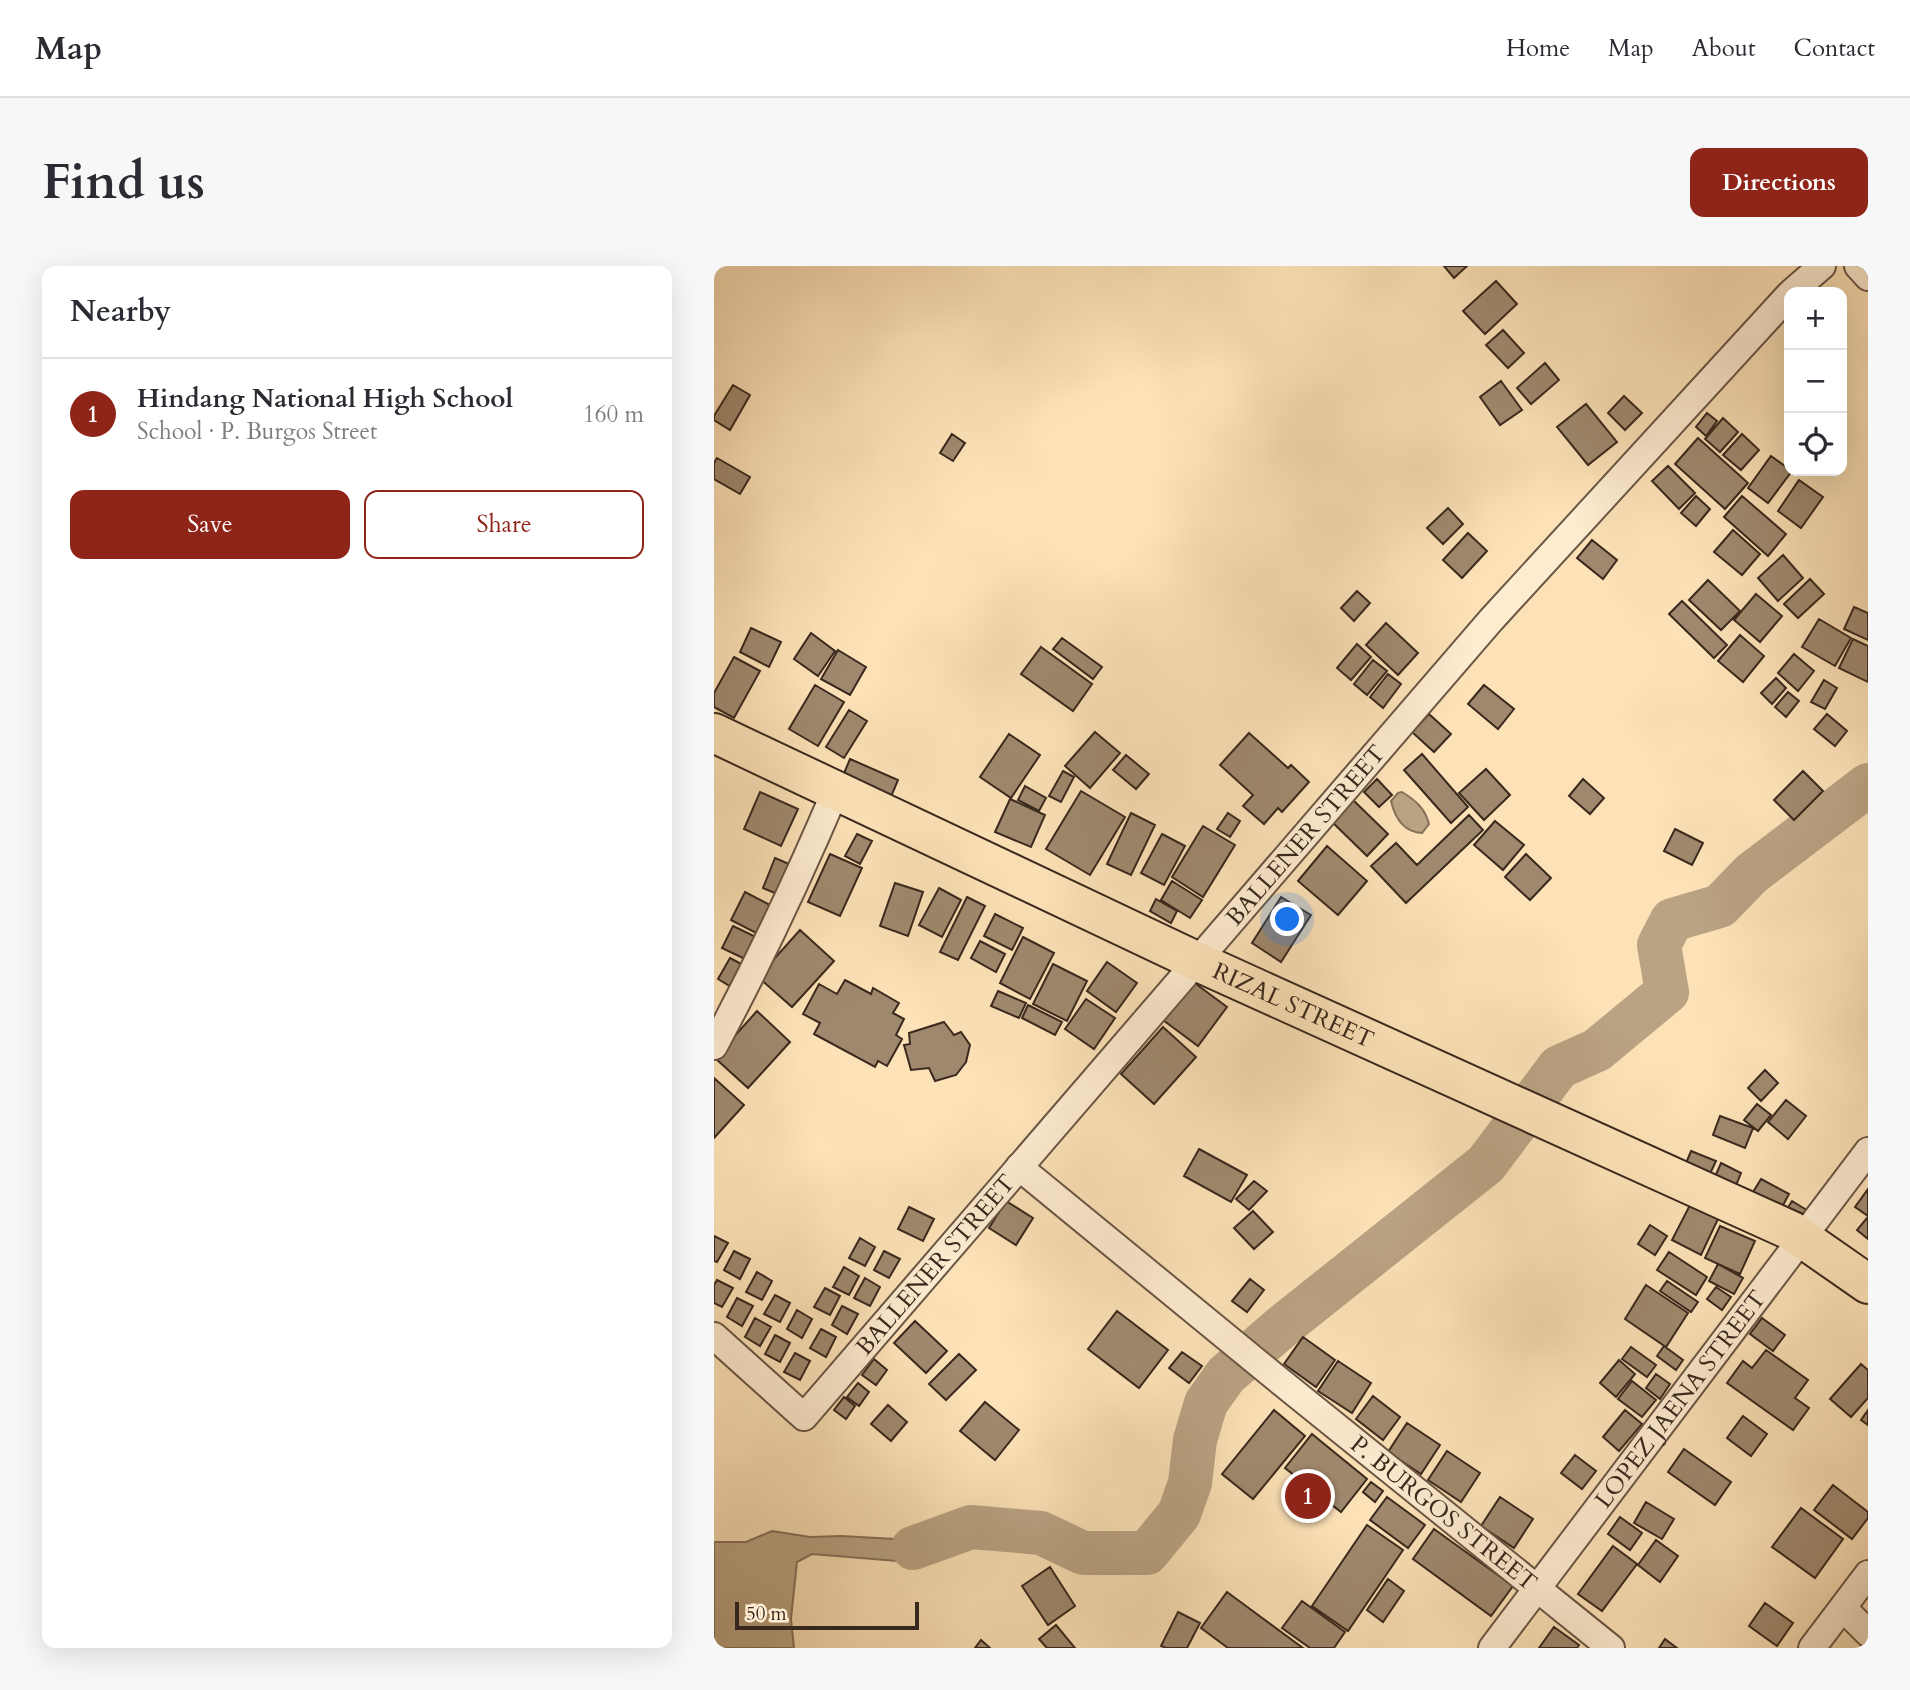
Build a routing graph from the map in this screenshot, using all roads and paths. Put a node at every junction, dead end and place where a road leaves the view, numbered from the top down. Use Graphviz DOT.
graph roads {
  1 [pos="1822,266"];
  2 [pos="1858,266"];
  3 [pos="1868,277"];
  4 [pos="1799,287"];
  5 [pos="1784,302"];
  6 [pos="714,733"];
  7 [pos="836,790"];
  8 [pos="1196,961"];
  9 [pos="714,1046"];
  10 [pos="1868,1152"];
  11 [pos="1019,1167"];
  12 [pos="1803,1237"];
  13 [pos="1868,1284"];
  14 [pos="714,1336"];
  15 [pos="1868,1574"];
  16 [pos="1536,1589"];
  17 [pos="1843,1608"];
  18 [pos="1868,1633"];
  19 [pos="1492,1648"];
  20 [pos="1611,1648"];
  21 [pos="1812,1648"];
  1 -- 4 [label="street, BALLENER STREET"];
  2 -- 3 [label="street"];
  5 -- 8 [label="street, BALLENER STREET"];
  6 -- 7 [label="main road, RIZAL STREET"];
  7 -- 8 [label="main road, RIZAL STREET"];
  7 -- 9 [label="street"];
  8 -- 11 [label="street, BALLENER STREET"];
  8 -- 12 [label="main road, RIZAL STREET"];
  10 -- 12 [label="street, LOPEZ JAENA STREET"];
  11 -- 14 [label="street, BALLENER STREET"];
  11 -- 16 [label="street, P. BURGOS STREET"];
  12 -- 13 [label="main road, RIZAL STREET"];
  12 -- 16 [label="street, LOPEZ JAENA STREET"];
  15 -- 17 [label="street"];
  16 -- 19 [label="street, LOPEZ JAENA STREET"];
  16 -- 20 [label="street, P. BURGOS STREET"];
  17 -- 18 [label="street"];
  17 -- 21 [label="street"];
}
